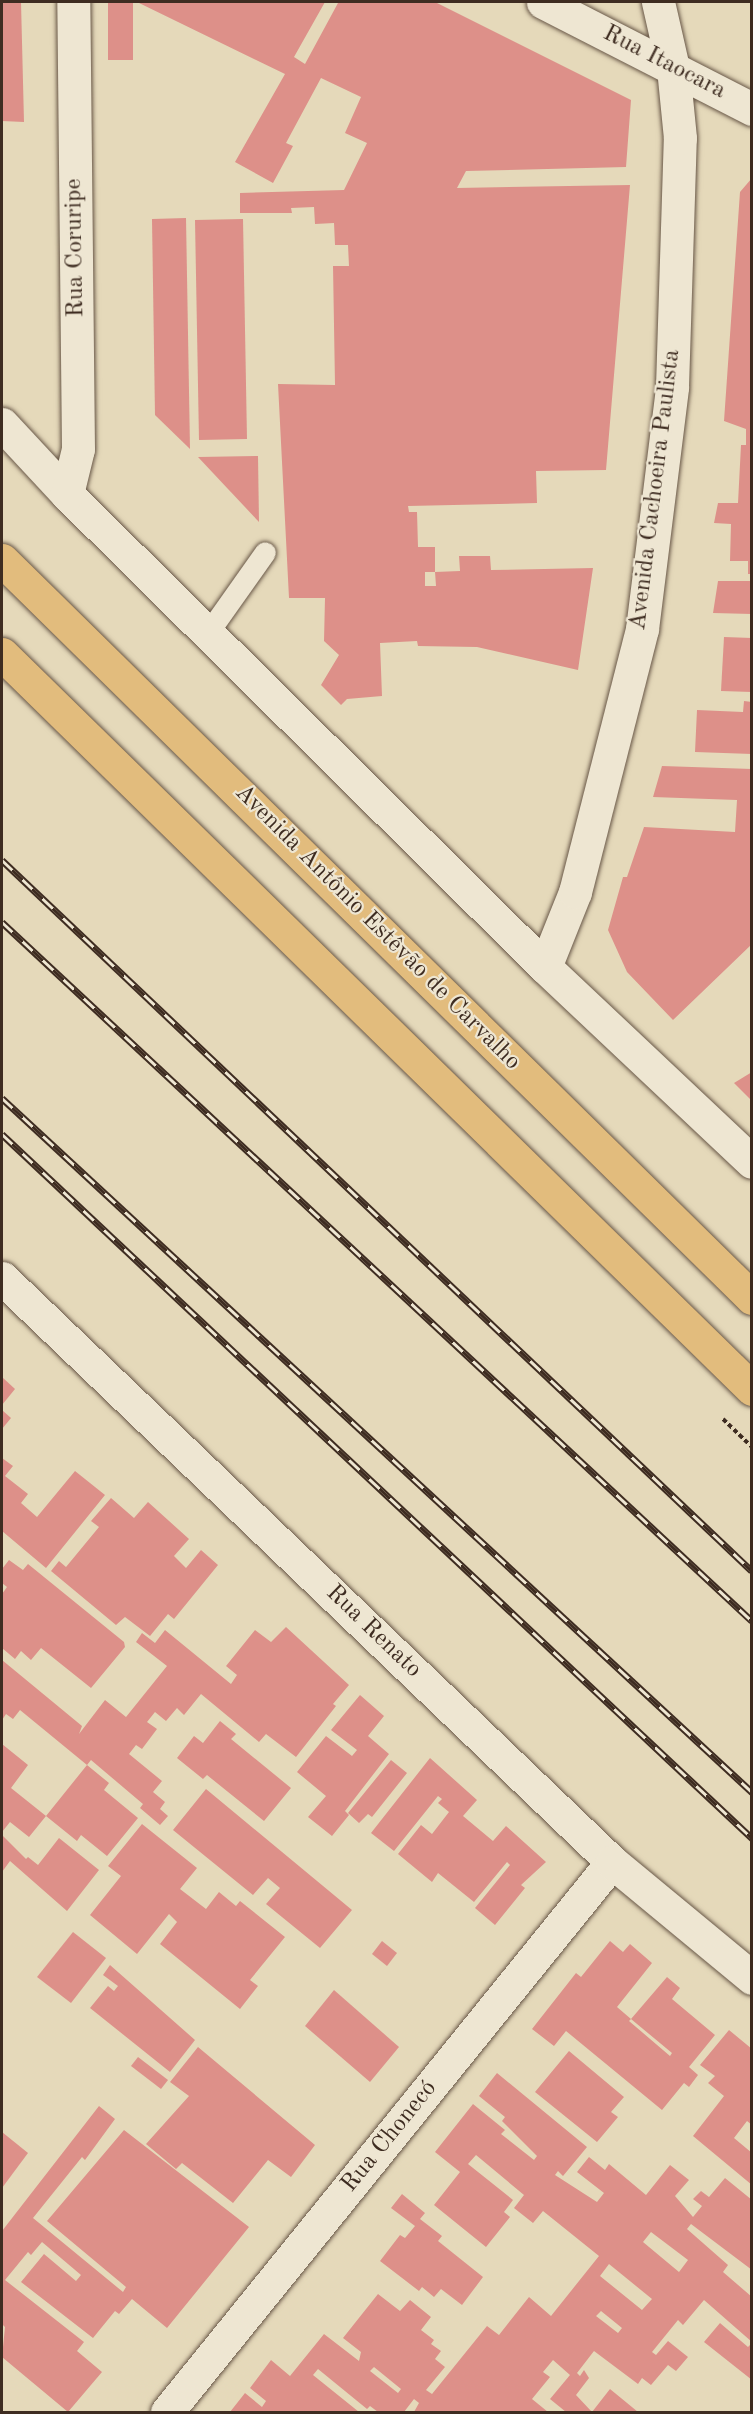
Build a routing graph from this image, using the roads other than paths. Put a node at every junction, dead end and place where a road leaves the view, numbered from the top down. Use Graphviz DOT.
graph roads {
  1 [pos="73,2"];
  2 [pos="543,2"];
  3 [pos="658,2"];
  4 [pos="673,68"];
  5 [pos="752,109"];
  6 [pos="2,424"];
  7 [pos="67,494"];
  8 [pos="265,552"];
  9 [pos="2,560"];
  10 [pos="207,634"];
  11 [pos="2,654"];
  12 [pos="545,967"];
  13 [pos="752,1162"];
  14 [pos="2,1278"];
  15 [pos="752,1298"];
  16 [pos="752,1389"];
  17 [pos="612,1862"];
  18 [pos="752,1978"];
  19 [pos="167,2412"];
  1 -- 7 [label="street, Rua Coruripe"];
  2 -- 4 [label="street, Rua Itaocara"];
  3 -- 4 [label="street, Avenida Cachoeira Paulista"];
  4 -- 5 [label="street, Rua Itaocara"];
  4 -- 12 [label="street, Avenida Cachoeira Paulista"];
  6 -- 7 [label="street"];
  7 -- 10 [label="street"];
  8 -- 10 [label="lane"];
  9 -- 15 [label="highway, Avenida Antônio Estêvão de Carvalho"];
  10 -- 12 [label="street"];
  11 -- 16 [label="highway"];
  12 -- 13 [label="street"];
  14 -- 17 [label="street, Rua Renato"];
  17 -- 18 [label="street, Rua Renato"];
  17 -- 19 [label="street, Rua Chonecó"];
}
